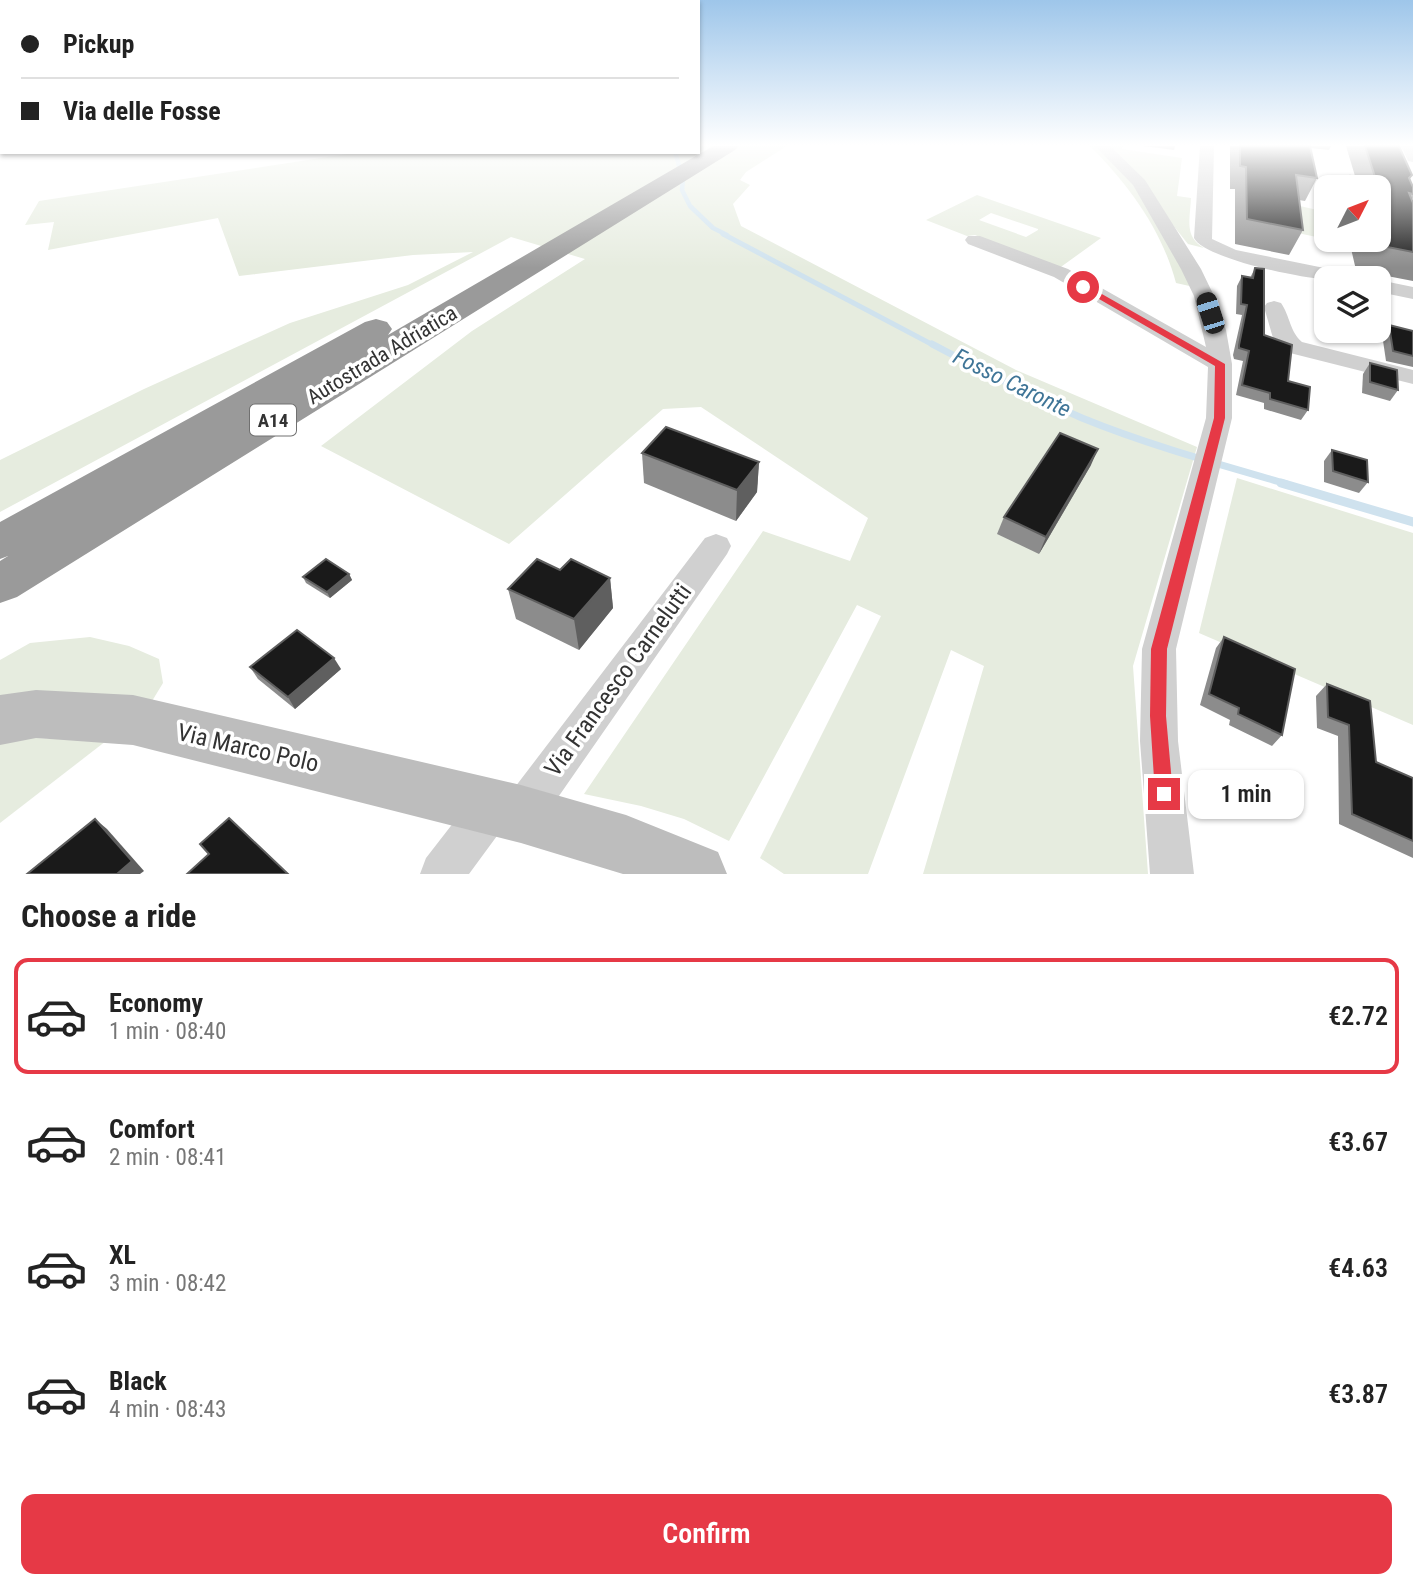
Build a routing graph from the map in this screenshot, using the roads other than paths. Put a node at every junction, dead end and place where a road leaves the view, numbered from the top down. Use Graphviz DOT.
graph roads {
  1 [pos="633,187"];
  2 [pos="653,187"];
  3 [pos="1141,187"];
  4 [pos="1205,187"];
  5 [pos="974,240"];
  6 [pos="531,253"];
  7 [pos="1314,272"];
  8 [pos="1391,288"];
  9 [pos="1413,293"];
  10 [pos="1274,307"];
  11 [pos="1220,364"];
  12 [pos="1413,377"];
  13 [pos="0,542"];
  14 [pos="716,546"];
  15 [pos="0,584"];
  16 [pos="0,720"];
  17 [pos="507,810"];
  18 [pos="442,874"];
  19 [pos="696,874"];
  20 [pos="1172,874"];
  1 -- 6 [label="highway, Autostrada Adriatica / A14"];
  2 -- 6 [label="highway, Autostrada Adriatica / A14"];
  3 -- 11 [label="street"];
  4 -- 7 [label="street"];
  5 -- 11 [label="street"];
  6 -- 13 [label="highway, Autostrada Adriatica / A14"];
  6 -- 15 [label="highway, Autostrada Adriatica / A14"];
  8 -- 9 [label="street"];
  10 -- 12 [label="street"];
  11 -- 20 [label="street"];
  14 -- 17 [label="street, Via Francesco Carnelutti"];
  16 -- 17 [label="street, Via Marco Polo"];
  17 -- 18 [label="street"];
  17 -- 19 [label="street, Via Marco Polo"];
}
